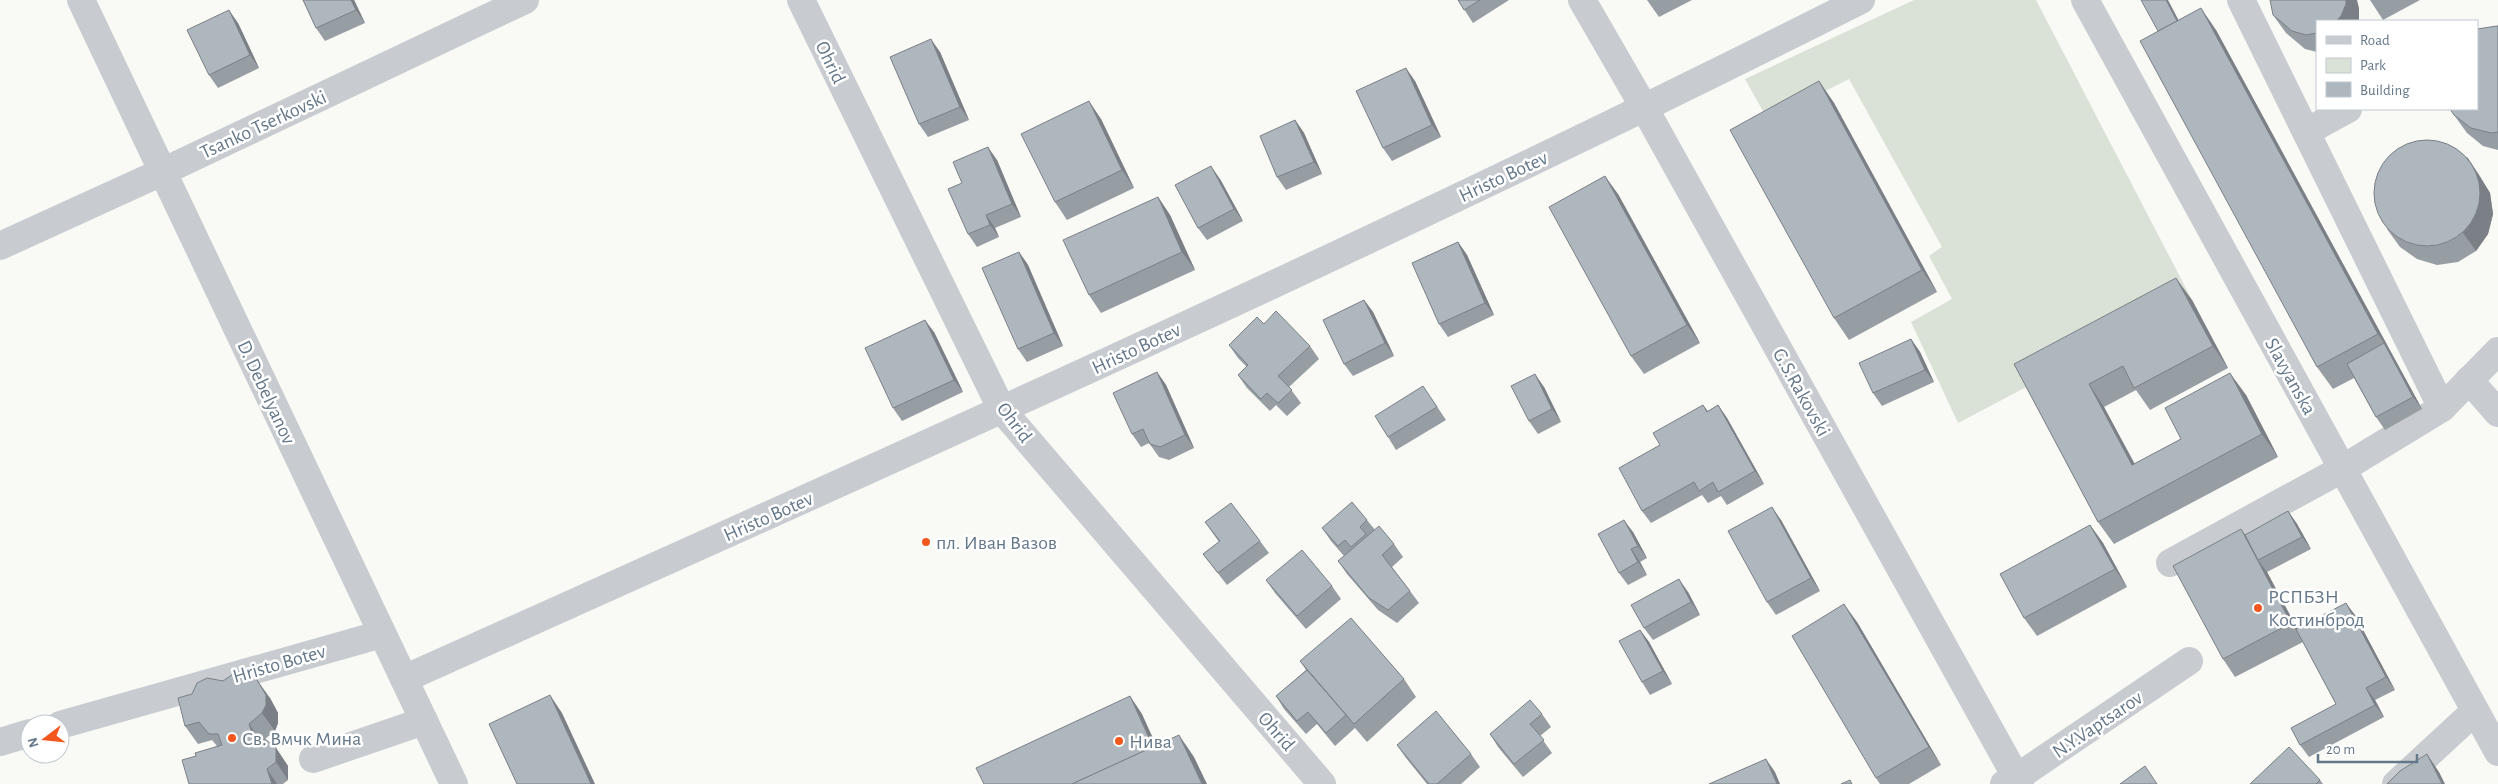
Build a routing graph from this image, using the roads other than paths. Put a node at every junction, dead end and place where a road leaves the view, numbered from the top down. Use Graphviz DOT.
graph roads {
  1 [pos="81,0"];
  2 [pos="524,0"];
  3 [pos="801,0"];
  4 [pos="1582,0"];
  5 [pos="1861,0"];
  6 [pos="2085,0"];
  7 [pos="2241,0"];
  8 [pos="1645,109"];
  9 [pos="2346,110"];
  10 [pos="2306,132"];
  11 [pos="162,172"];
  12 [pos="0,246"];
  13 [pos="2498,351"];
  14 [pos="2469,380"];
  15 [pos="2442,408"];
  16 [pos="1002,410"];
  17 [pos="2498,413"];
  18 [pos="2342,469"];
  19 [pos="2170,563"];
  20 [pos="382,634"];
  21 [pos="2189,662"];
  22 [pos="404,679"];
  23 [pos="2475,711"];
  24 [pos="424,721"];
  25 [pos="70,722"];
  26 [pos="20,736"];
  27 [pos="0,742"];
  28 [pos="2498,752"];
  29 [pos="313,759"];
  30 [pos="2013,782"];
  31 [pos="454,784"];
  32 [pos="1322,784"];
  33 [pos="2396,784"];
  1 -- 11 [label="street, D. Debelyanov"];
  2 -- 11 [label="street, Tsanko Tserkovski"];
  3 -- 16 [label="street, Ohrid"];
  4 -- 8 [label="street, G.S.Rakovski"];
  5 -- 8 [label="street, Hristo Botev"];
  6 -- 18 [label="street, Slavyanska"];
  7 -- 10 [label="street"];
  8 -- 16 [label="street, Hristo Botev"];
  8 -- 30 [label="street, G.S.Rakovski"];
  9 -- 10 [label="street"];
  10 -- 15 [label="street"];
  11 -- 12 [label="street, Tsanko Tserkovski"];
  11 -- 20 [label="street, D. Debelyanov"];
  13 -- 14 [label="street"];
  14 -- 15 [label="street"];
  14 -- 17 [label="street"];
  15 -- 18 [label="street"];
  16 -- 22 [label="street, Hristo Botev"];
  16 -- 32 [label="street, Ohrid"];
  18 -- 19 [label="street"];
  18 -- 23 [label="street, Slavyanska"];
  20 -- 22 [label="street, D. Debelyanov"];
  20 -- 25 [label="street, Hristo Botev"];
  21 -- 30 [label="street, N.Y.Vaptsarov"];
  22 -- 24 [label="street, D. Debelyanov"];
  23 -- 28 [label="street, Slavyanska"];
  23 -- 33 [label="street"];
  24 -- 29 [label="street"];
  24 -- 31 [label="street, D. Debelyanov"];
  26 -- 27 [label="street"];
}
